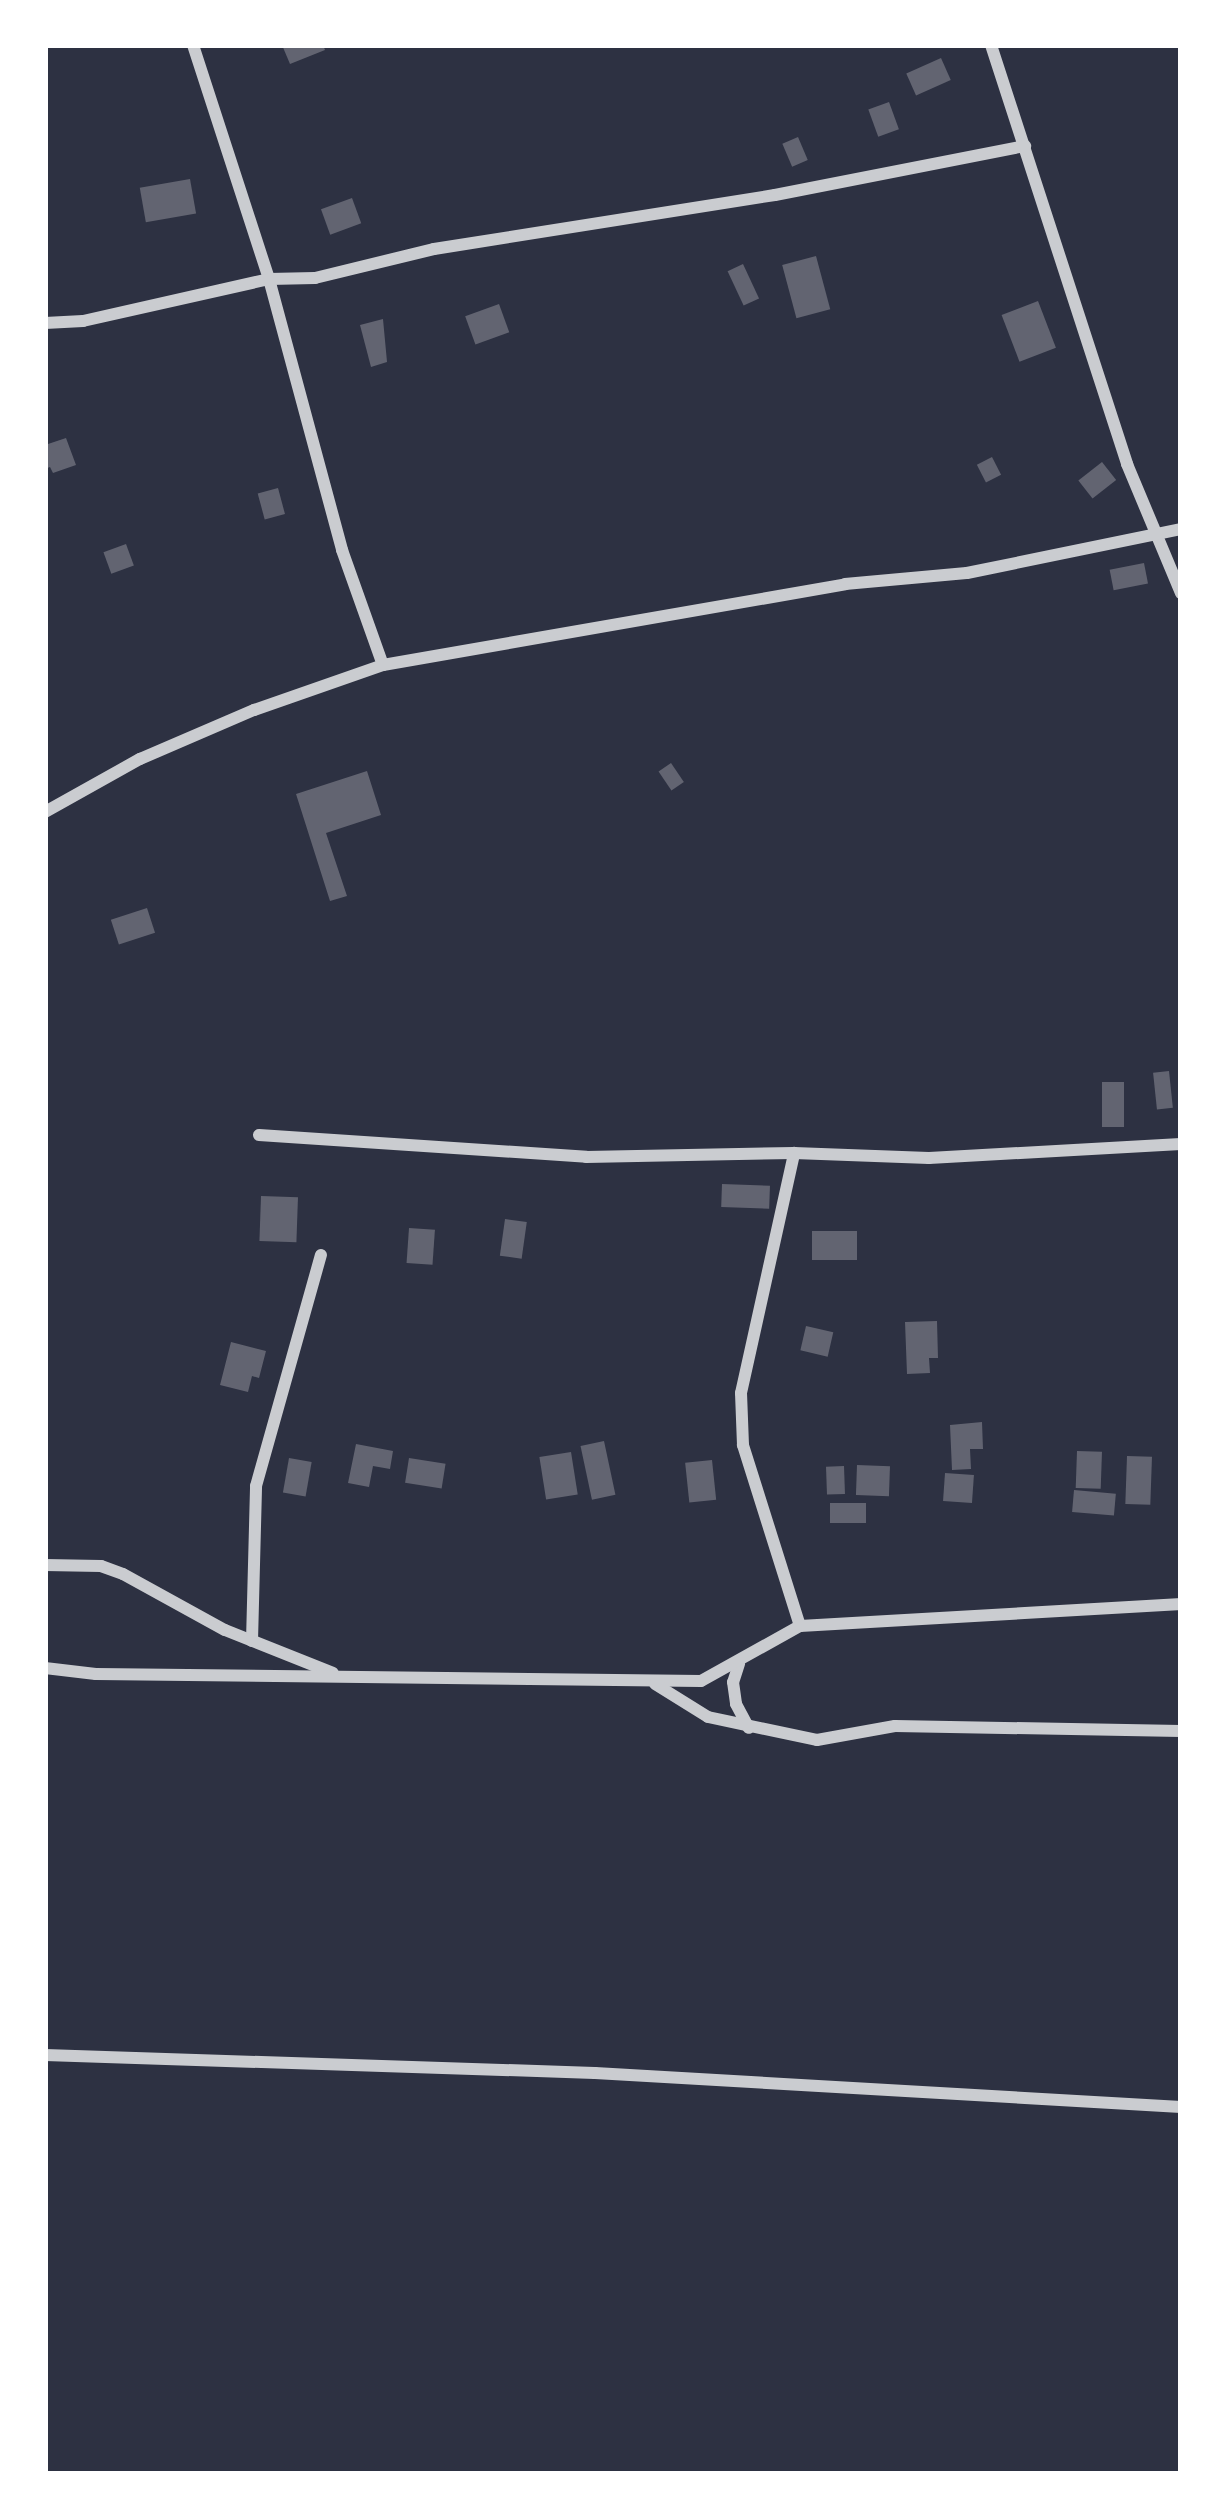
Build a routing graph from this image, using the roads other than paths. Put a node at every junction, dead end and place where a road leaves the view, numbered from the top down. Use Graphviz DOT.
graph roads {
  1 [pos="193,45"];
  2 [pos="991,45"];
  3 [pos="1025,146"];
  4 [pos="269,279"];
  5 [pos="45,323"];
  6 [pos="1181,529"];
  7 [pos="1159,535"];
  8 [pos="1181,593"];
  9 [pos="383,665"];
  10 [pos="45,812"];
  11 [pos="259,1135"];
  12 [pos="1181,1144"];
  13 [pos="794,1153"];
  14 [pos="321,1255"];
  15 [pos="45,1565"];
  16 [pos="1181,1604"];
  17 [pos="800,1626"];
  18 [pos="252,1641"];
  19 [pos="740,1664"];
  20 [pos="45,1668"];
  21 [pos="339,1676"];
  22 [pos="655,1684"];
  23 [pos="749,1729"];
  24 [pos="1181,1731"];
  25 [pos="45,2055"];
  26 [pos="1181,2107"];
  1 -- 4 [label="street"];
  2 -- 3 [label="street"];
  3 -- 4 [label="street"];
  3 -- 7 [label="street"];
  4 -- 5 [label="street"];
  4 -- 9 [label="street"];
  6 -- 7 [label="street"];
  7 -- 8 [label="street"];
  7 -- 9 [label="street"];
  9 -- 10 [label="street"];
  11 -- 13 [label="street"];
  12 -- 13 [label="street"];
  13 -- 17 [label="street"];
  14 -- 18 [label="street"];
  15 -- 18 [label="street"];
  16 -- 17 [label="street"];
  17 -- 19 [label="street"];
  18 -- 21 [label="street"];
  19 -- 22 [label="street"];
  19 -- 23 [label="street"];
  20 -- 21 [label="street"];
  21 -- 22 [label="street"];
  22 -- 23 [label="street"];
  23 -- 24 [label="street"];
  25 -- 26 [label="street"];
}
